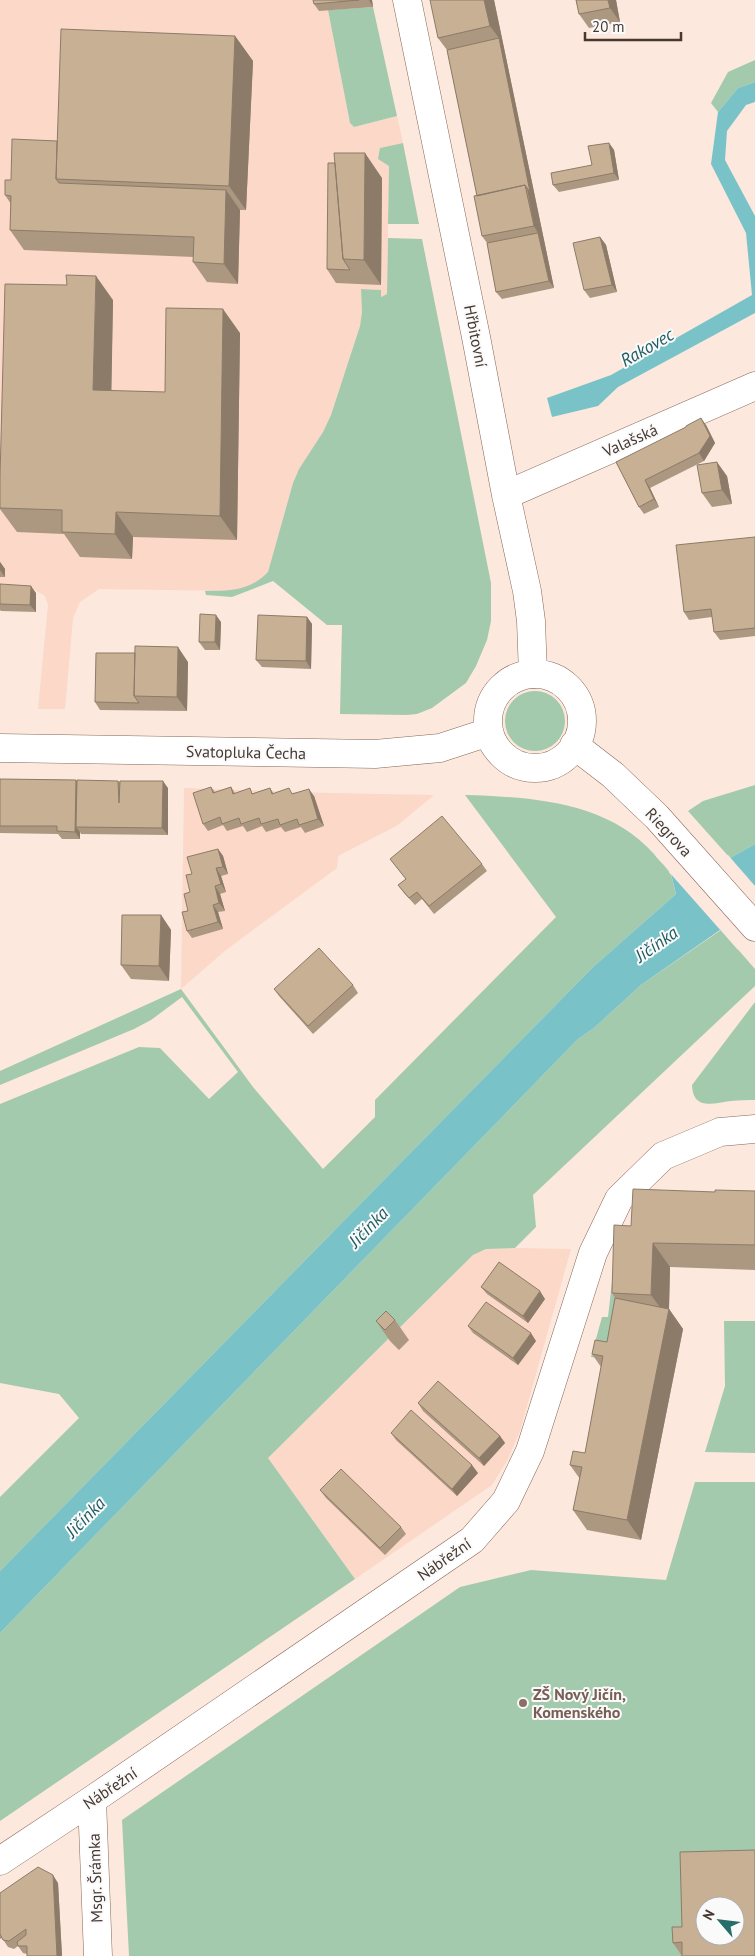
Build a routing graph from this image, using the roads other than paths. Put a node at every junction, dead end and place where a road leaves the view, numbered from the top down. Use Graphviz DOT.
graph roads {
  1 [pos="407,0"];
  2 [pos="755,386"];
  3 [pos="506,494"];
  4 [pos="533,674"];
  5 [pos="489,732"];
  6 [pos="574,745"];
  7 [pos="0,748"];
  8 [pos="755,927"];
  9 [pos="755,1129"];
  10 [pos="92,1800"];
  11 [pos="0,1861"];
  12 [pos="98,1956"];
  1 -- 3 [label="street, Hřbitovní"];
  2 -- 3 [label="street, Valašská"];
  3 -- 4 [label="street, Hřbitovní"];
  4 -- 5 [label="street"];
  4 -- 6 [label="street"];
  5 -- 6 [label="street"];
  5 -- 7 [label="street, Svatopluka Čecha"];
  6 -- 8 [label="street, Riegrova"];
  9 -- 10 [label="street, Nábřežní"];
  10 -- 11 [label="street, Nábřežní"];
  10 -- 12 [label="street, Msgr. Šrámka"];
}
